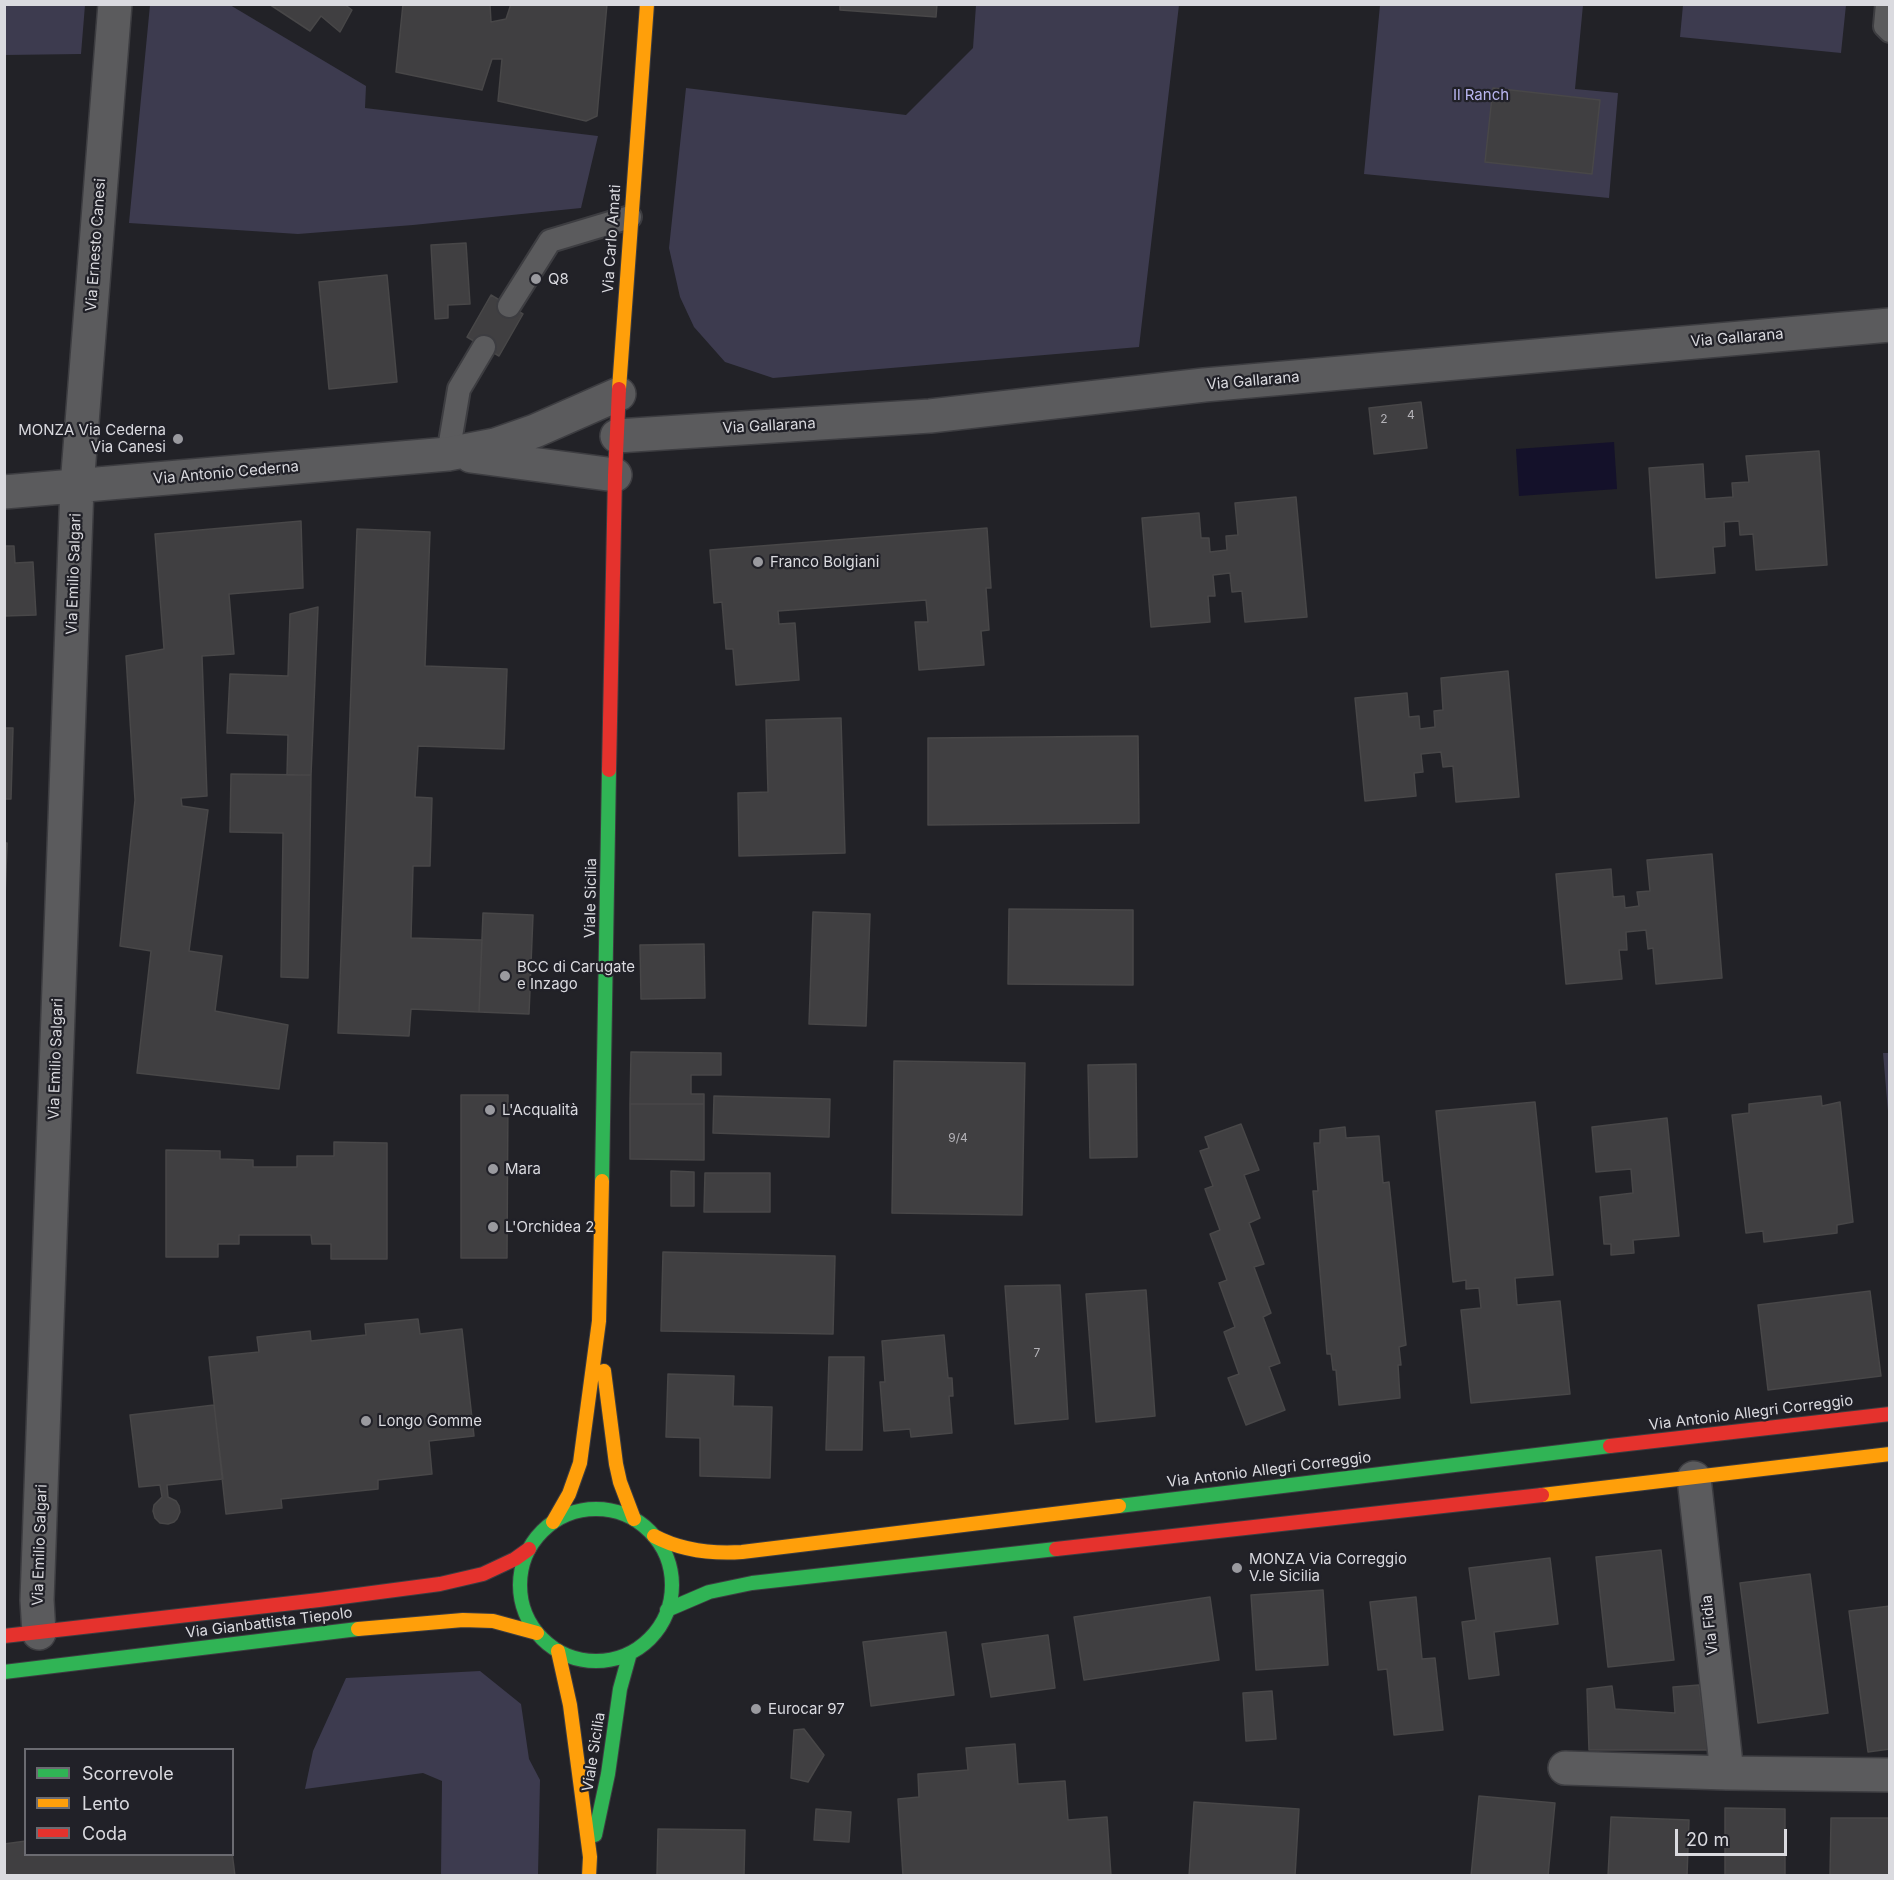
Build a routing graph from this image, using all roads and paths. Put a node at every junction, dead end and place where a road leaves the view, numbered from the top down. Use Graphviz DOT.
graph roads {
  1 [pos="115,4"];
  2 [pos="647,4"];
  3 [pos="1887,4"];
  4 [pos="1890,31"];
  5 [pos="630,217"];
  6 [pos="509,306"];
  7 [pos="1890,325"];
  8 [pos="484,347"];
  9 [pos="619,394"];
  10 [pos="617,436"];
  11 [pos="448,454"];
  12 [pos="615,475"];
  13 [pos="77,486"];
  14 [pos="4,492"];
  15 [pos="599,1321"];
  16 [pos="1890,1414"];
  17 [pos="1890,1454"];
  18 [pos="1694,1478"];
  19 [pos="634,1519"];
  20 [pos="553,1521"];
  21 [pos="654,1536"];
  22 [pos="529,1549"];
  23 [pos="668,1610"];
  24 [pos="39,1633"];
  25 [pos="537,1633"];
  26 [pos="4,1636"];
  27 [pos="558,1651"];
  28 [pos="630,1653"];
  29 [pos="4,1672"];
  30 [pos="1566,1768"];
  31 [pos="1727,1773"];
  32 [pos="1890,1775"];
  33 [pos="590,1857"];
  34 [pos="589,1875"];
  1 -- 13 [label="street, Via Ernesto Canesi"];
  2 -- 5 [label="street, Via Carlo Amati"];
  3 -- 4 [label="lane"];
  5 -- 6 [label="lane"];
  5 -- 9 [label="street, Via Carlo Amati"];
  7 -- 10 [label="street, Via Gallarana"];
  8 -- 11 [label="lane"];
  9 -- 10 [label="street, Via Carlo Amati"];
  9 -- 11 [label="street, Via Antonio Cederna"];
  10 -- 12 [label="street, Via Carlo Amati"];
  11 -- 12 [label="street, Via Antonio Cederna"];
  11 -- 13 [label="street, Via Antonio Cederna"];
  12 -- 15 [label="street, Viale Sicilia"];
  13 -- 14 [label="street, Via Antonio Cederna"];
  13 -- 24 [label="street, Via Emilio Salgari"];
  15 -- 19 [label="street, Viale Sicilia"];
  15 -- 20 [label="street, Viale Sicilia"];
  16 -- 21 [label="street, Via Antonio Allegri Correggio"];
  17 -- 18 [label="street"];
  18 -- 23 [label="street"];
  18 -- 31 [label="street, Via Fidia"];
  19 -- 20 [label="street"];
  19 -- 21 [label="street"];
  20 -- 22 [label="street"];
  21 -- 23 [label="street"];
  22 -- 24 [label="street, Via Gianbattista Tiepolo"];
  22 -- 25 [label="street"];
  23 -- 28 [label="street"];
  24 -- 26 [label="street, Via Gianbattista Tiepolo"];
  25 -- 27 [label="street"];
  25 -- 29 [label="street, Via Gianbattista Tiepolo"];
  27 -- 28 [label="street"];
  27 -- 33 [label="street, Viale Sicilia"];
  28 -- 33 [label="street, Viale Sicilia"];
  30 -- 31 [label="street"];
  31 -- 32 [label="street"];
  33 -- 34 [label="street, Viale Sicilia"];
}
